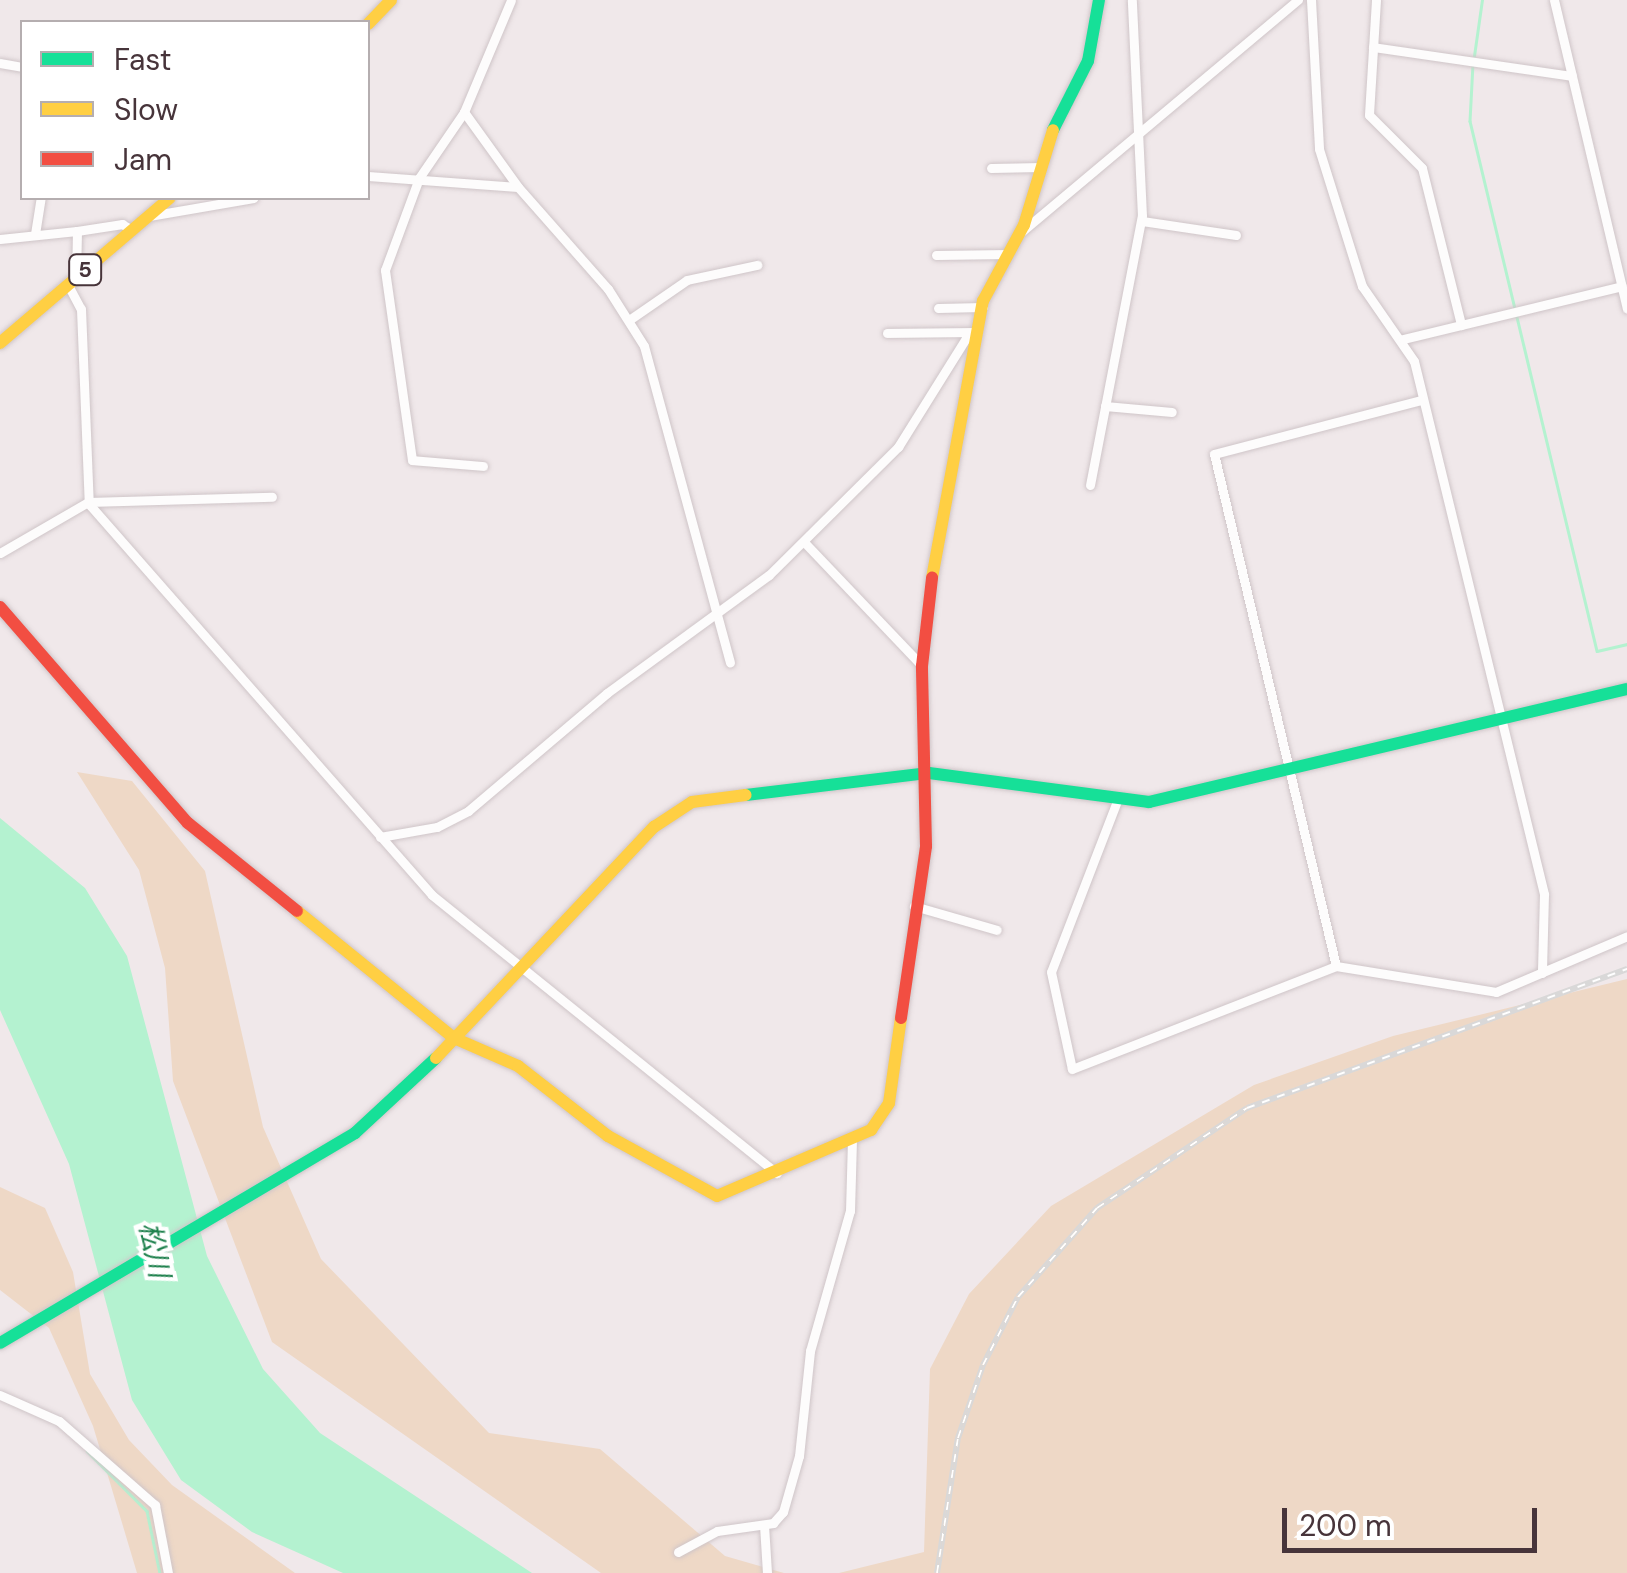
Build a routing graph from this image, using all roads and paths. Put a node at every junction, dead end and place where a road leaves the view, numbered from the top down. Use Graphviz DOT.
graph roads {
  1 [pos="390,0"];
  2 [pos="511,0"];
  3 [pos="1100,0"];
  4 [pos="1132,0"];
  5 [pos="1298,0"];
  6 [pos="1312,0"];
  7 [pos="1376,0"];
  8 [pos="1554,0"];
  9 [pos="370,22"];
  10 [pos="1373,48"];
  11 [pos="1572,76"];
  12 [pos="464,112"];
  13 [pos="1136,136"];
  14 [pos="1041,167"];
  15 [pos="991,168"];
  16 [pos="370,176"];
  17 [pos="418,178"];
  18 [pos="518,186"];
  19 [pos="41,200"];
  20 [pos="168,200"];
  21 [pos="241,200"];
  22 [pos="149,216"];
  23 [pos="1142,221"];
  24 [pos="77,230"];
  25 [pos="132,230"];
  26 [pos="1020,233"];
  27 [pos="35,234"];
  28 [pos="1236,235"];
  29 [pos="0,239"];
  30 [pos="1008,254"];
  31 [pos="936,255"];
  32 [pos="756,265"];
  33 [pos="72,281"];
  34 [pos="1622,286"];
  35 [pos="983,307"];
  36 [pos="938,308"];
  37 [pos="1627,308"];
  38 [pos="629,320"];
  39 [pos="1461,325"];
  40 [pos="977,331"];
  41 [pos="886,333"];
  42 [pos="1404,339"];
  43 [pos="0,343"];
  44 [pos="1422,400"];
  45 [pos="1105,406"];
  46 [pos="1172,412"];
  47 [pos="484,466"];
  48 [pos="1090,485"];
  49 [pos="272,498"];
  50 [pos="88,502"];
  51 [pos="805,542"];
  52 [pos="0,553"];
  53 [pos="0,606"];
  54 [pos="718,609"];
  55 [pos="730,663"];
  56 [pos="922,666"];
  57 [pos="1627,689"];
  58 [pos="1500,719"];
  59 [pos="1288,769"];
  60 [pos="929,773"];
  61 [pos="1116,801"];
  62 [pos="380,837"];
  63 [pos="914,906"];
  64 [pos="997,930"];
  65 [pos="1627,936"];
  66 [pos="524,966"];
  67 [pos="1336,966"];
  68 [pos="1542,973"];
  69 [pos="456,1038"];
  70 [pos="852,1138"];
  71 [pos="777,1174"];
  72 [pos="0,1343"];
  73 [pos="0,1395"];
  74 [pos="764,1525"];
  75 [pos="678,1552"];
  76 [pos="168,1573"];
  77 [pos="767,1573"];
  1 -- 9 [label="street"];
  2 -- 12 [label="street"];
  3 -- 14 [label="street"];
  4 -- 13 [label="street"];
  5 -- 13 [label="street"];
  6 -- 42 [label="street"];
  7 -- 10 [label="street"];
  8 -- 11 [label="street"];
  10 -- 11 [label="street"];
  10 -- 39 [label="street"];
  11 -- 34 [label="street"];
  12 -- 17 [label="street"];
  12 -- 18 [label="street"];
  13 -- 23 [label="street"];
  13 -- 26 [label="street"];
  14 -- 15 [label="street"];
  14 -- 26 [label="street"];
  16 -- 17 [label="street"];
  17 -- 18 [label="street"];
  17 -- 47 [label="street"];
  18 -- 38 [label="street"];
  19 -- 27 [label="street"];
  20 -- 22 [label="street, 5"];
  21 -- 22 [label="street"];
  22 -- 25 [label="street, 5"];
  23 -- 28 [label="street"];
  23 -- 45 [label="street"];
  24 -- 25 [label="street"];
  24 -- 27 [label="street"];
  24 -- 33 [label="street"];
  25 -- 33 [label="street, 5"];
  26 -- 30 [label="street"];
  27 -- 29 [label="street"];
  30 -- 31 [label="street"];
  30 -- 35 [label="street"];
  32 -- 38 [label="street"];
  33 -- 43 [label="street, 5"];
  33 -- 50 [label="street"];
  34 -- 37 [label="street"];
  34 -- 39 [label="street"];
  35 -- 36 [label="street"];
  35 -- 40 [label="street"];
  38 -- 54 [label="street"];
  39 -- 42 [label="street"];
  40 -- 41 [label="street"];
  40 -- 51 [label="street"];
  40 -- 56 [label="street"];
  42 -- 44 [label="street"];
  44 -- 58 [label="street"];
  44 -- 59 [label="street"];
  45 -- 46 [label="street"];
  45 -- 48 [label="street"];
  49 -- 50 [label="street"];
  50 -- 52 [label="street"];
  50 -- 62 [label="street"];
  51 -- 54 [label="street"];
  51 -- 56 [label="street"];
  53 -- 69 [label="street"];
  54 -- 55 [label="street"];
  54 -- 62 [label="street"];
  56 -- 60 [label="street"];
  57 -- 58 [label="street"];
  58 -- 59 [label="street"];
  58 -- 68 [label="street"];
  59 -- 61 [label="street"];
  59 -- 67 [label="street"];
  60 -- 61 [label="street"];
  60 -- 63 [label="street"];
  60 -- 66 [label="street"];
  61 -- 67 [label="street"];
  62 -- 66 [label="street"];
  63 -- 64 [label="street"];
  63 -- 70 [label="street"];
  65 -- 68 [label="street"];
  66 -- 69 [label="street"];
  66 -- 71 [label="street"];
  67 -- 68 [label="street"];
  69 -- 71 [label="street"];
  69 -- 72 [label="street"];
  70 -- 71 [label="street"];
  70 -- 74 [label="street"];
  73 -- 76 [label="street"];
  74 -- 75 [label="street"];
  74 -- 77 [label="street"];
}
